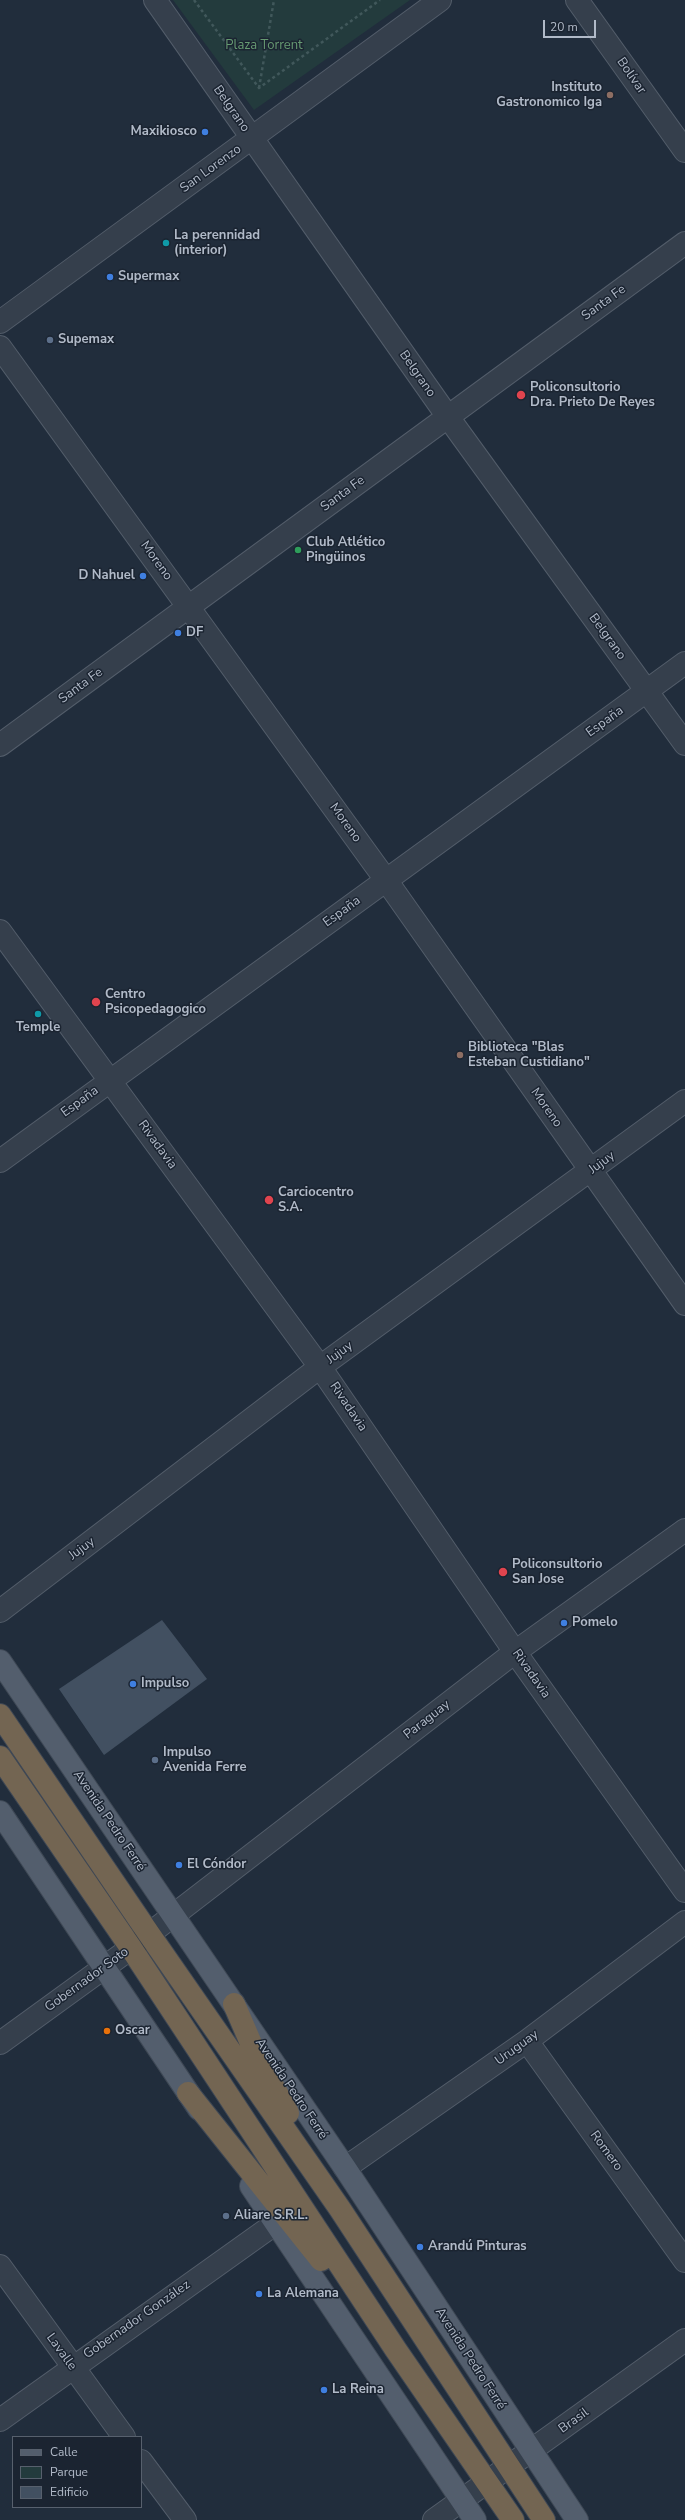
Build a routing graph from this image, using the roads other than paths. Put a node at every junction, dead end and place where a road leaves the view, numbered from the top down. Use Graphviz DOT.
graph roads {
  1 [pos="155,0"];
  2 [pos="440,0"];
  3 [pos="577,0"];
  4 [pos="251,139"];
  5 [pos="685,151"];
  6 [pos="685,243"];
  7 [pos="0,322"];
  8 [pos="0,347"];
  9 [pos="448,417"];
  10 [pos="190,607"];
  11 [pos="685,663"];
  12 [pos="647,691"];
  13 [pos="685,744"];
  14 [pos="0,745"];
  15 [pos="386,880"];
  16 [pos="0,931"];
  17 [pos="110,1081"];
  18 [pos="685,1101"];
  19 [pos="0,1161"];
  20 [pos="591,1172"];
  21 [pos="685,1304"];
  22 [pos="320,1367"];
  23 [pos="685,1530"];
  24 [pos="0,1612"];
  25 [pos="515,1652"];
  26 [pos="0,1661"];
  27 [pos="0,1714"];
  28 [pos="0,1757"];
  29 [pos="0,1812"];
  30 [pos="685,1891"];
  31 [pos="173,1915"];
  32 [pos="685,1922"];
  33 [pos="149,1934"];
  34 [pos="131,1948"];
  35 [pos="105,1967"];
  36 [pos="234,2004"];
  37 [pos="528,2041"];
  38 [pos="0,2043"];
  39 [pos="188,2094"];
  40 [pos="345,2168"];
  41 [pos="340,2209"];
  42 [pos="276,2223"];
  43 [pos="685,2261"];
  44 [pos="0,2266"];
  45 [pos="685,2340"];
  46 [pos="396,2350"];
  47 [pos="72,2367"];
  48 [pos="0,2420"];
  49 [pos="123,2436"];
  50 [pos="531,2452"];
  51 [pos="142,2462"];
  52 [pos="508,2467"];
  53 [pos="487,2482"];
  54 [pos="462,2500"];
  55 [pos="185,2520"];
  56 [pos="434,2520"];
  57 [pos="475,2520"];
  58 [pos="513,2520"];
  59 [pos="544,2520"];
  60 [pos="577,2520"];
  1 -- 4 [label="street, Belgrano"];
  2 -- 4 [label="street, San Lorenzo"];
  3 -- 5 [label="street, Bolívar"];
  4 -- 7 [label="street, San Lorenzo"];
  4 -- 9 [label="street, Belgrano"];
  6 -- 9 [label="street, Santa Fe"];
  8 -- 10 [label="street, Moreno"];
  9 -- 10 [label="street, Santa Fe"];
  9 -- 12 [label="street, Belgrano"];
  10 -- 14 [label="street, Santa Fe"];
  10 -- 15 [label="street, Moreno"];
  11 -- 12 [label="street, España"];
  12 -- 13 [label="street, Belgrano"];
  12 -- 15 [label="street, España"];
  15 -- 17 [label="street, España"];
  15 -- 20 [label="street, Moreno"];
  16 -- 17 [label="street, Rivadavia"];
  17 -- 19 [label="street, España"];
  17 -- 22 [label="street, Rivadavia"];
  18 -- 20 [label="street, Jujuy"];
  20 -- 21 [label="street, Moreno"];
  20 -- 22 [label="street, Jujuy"];
  22 -- 24 [label="street, Jujuy"];
  22 -- 25 [label="street, Rivadavia"];
  23 -- 25 [label="street, Paraguay"];
  25 -- 30 [label="street, Rivadavia"];
  25 -- 31 [label="street, Paraguay"];
  26 -- 31 [label="main road, Avenida Pedro Ferré"];
  27 -- 33 [label="highway, Avenida Pedro Ferré"];
  28 -- 34 [label="highway"];
  29 -- 35 [label="main road"];
  31 -- 33 [label="street, Gobernador Soto"];
  31 -- 36 [label="main road, Avenida Pedro Ferré"];
  32 -- 37 [label="street, Uruguay"];
  33 -- 34 [label="street, Gobernador Soto"];
  33 -- 41 [label="highway, Avenida Pedro Ferré"];
  34 -- 35 [label="street, Gobernador Soto"];
  34 -- 46 [label="highway"];
  35 -- 38 [label="street, Gobernador Soto"];
  35 -- 39 [label="main road"];
  36 -- 40 [label="main road, Avenida Pedro Ferré"];
  36 -- 41 [label="highway"];
  37 -- 40 [label="street, Uruguay"];
  37 -- 43 [label="street, Romero"];
  39 -- 42 [label="main road"];
  39 -- 46 [label="highway"];
  40 -- 50 [label="main road, Avenida Pedro Ferré"];
  41 -- 52 [label="highway, Avenida Pedro Ferré"];
  42 -- 47 [label="street, Gobernador González"];
  42 -- 54 [label="main road"];
  44 -- 47 [label="street, Lavalle"];
  45 -- 50 [label="street, Brasil"];
  46 -- 53 [label="highway"];
  47 -- 48 [label="street, Gobernador González"];
  47 -- 49 [label="street, Lavalle"];
  50 -- 52 [label="street, Brasil"];
  50 -- 60 [label="main road, Avenida Pedro Ferré"];
  51 -- 55 [label="street"];
  52 -- 53 [label="street, Brasil"];
  52 -- 59 [label="highway, Avenida Pedro Ferré"];
  53 -- 54 [label="street, Brasil"];
  53 -- 58 [label="highway"];
  54 -- 56 [label="street, Brasil"];
  54 -- 57 [label="main road"];
}
